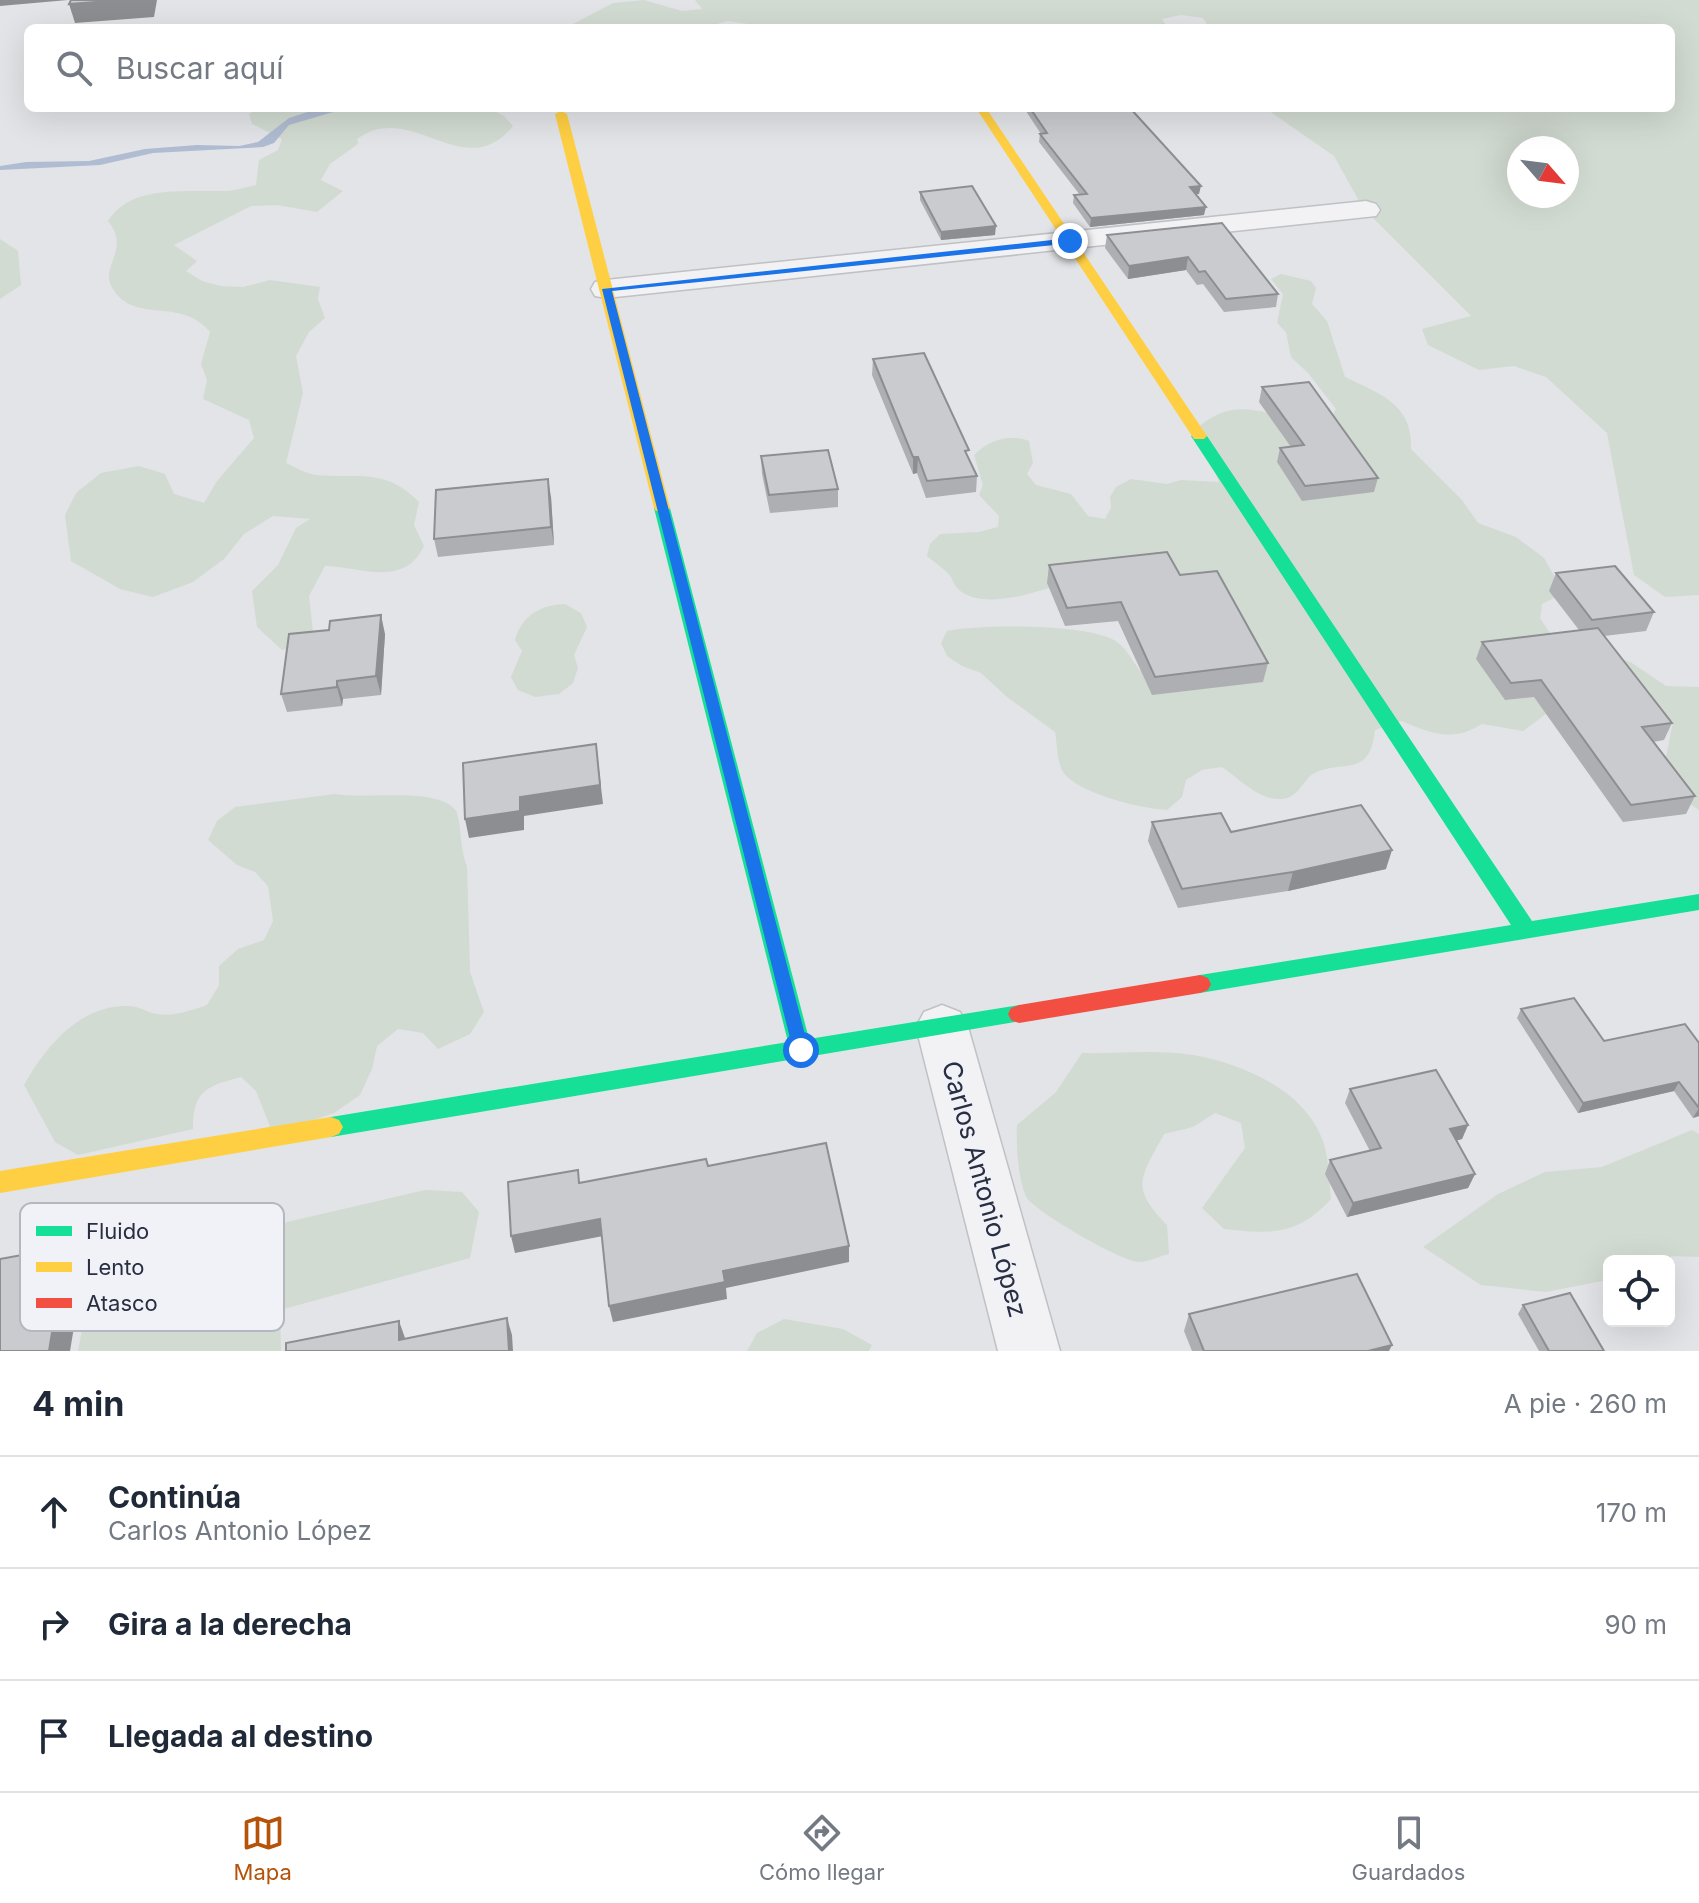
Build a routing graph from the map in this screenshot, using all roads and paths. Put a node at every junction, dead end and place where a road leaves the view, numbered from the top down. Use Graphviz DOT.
graph roads {
  1 [pos="984,112"];
  2 [pos="561,114"];
  3 [pos="1366,210"];
  4 [pos="1070,241"];
  5 [pos="606,289"];
  6 [pos="1699,902"];
  7 [pos="1526,930"];
  8 [pos="942,1027"];
  9 [pos="801,1050"];
  10 [pos="0,1182"];
  11 [pos="1029,1351"];
  1 -- 4 [label="street"];
  2 -- 5 [label="street"];
  3 -- 4 [label="street"];
  4 -- 5 [label="street"];
  4 -- 7 [label="street"];
  5 -- 9 [label="street"];
  6 -- 7 [label="street"];
  7 -- 8 [label="street"];
  8 -- 9 [label="street"];
  8 -- 11 [label="street, Carlos Antonio López"];
  9 -- 10 [label="street"];
}
